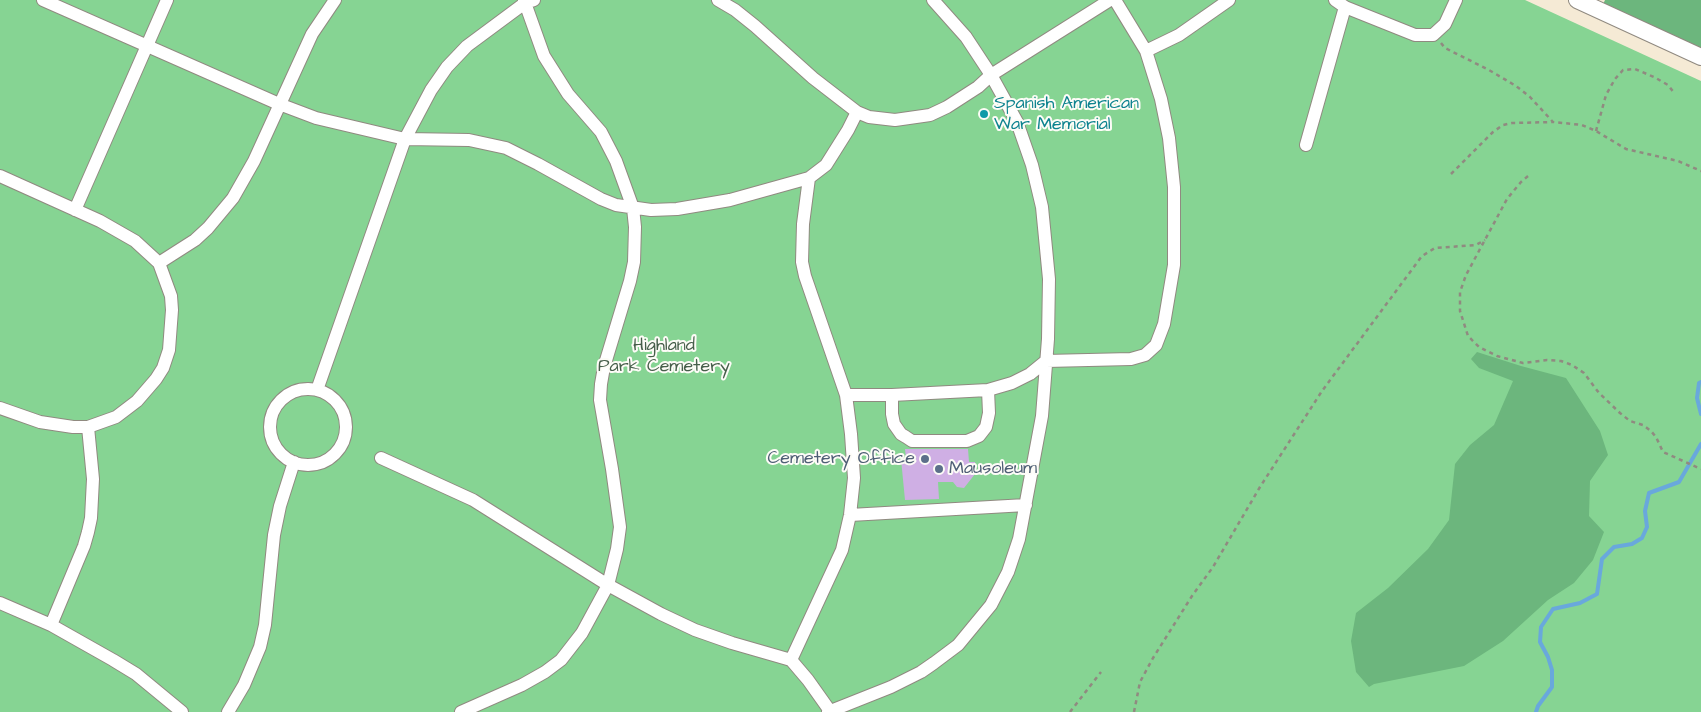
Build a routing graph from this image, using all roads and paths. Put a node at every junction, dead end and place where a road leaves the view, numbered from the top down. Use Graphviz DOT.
graph roads {
  1 [pos="43,0"];
  2 [pos="168,0"];
  3 [pos="335,0"];
  4 [pos="718,0"];
  5 [pos="933,0"];
  6 [pos="1110,0"];
  7 [pos="1114,0"];
  8 [pos="1229,0"];
  9 [pos="1456,0"];
  10 [pos="1577,0"];
  11 [pos="527,1"];
  12 [pos="1340,4"];
  13 [pos="1433,35"];
  14 [pos="148,46"];
  15 [pos="1146,51"];
  16 [pos="1701,57"];
  17 [pos="991,74"];
  18 [pos="1675,94"];
  19 [pos="279,104"];
  20 [pos="857,112"];
  21 [pos="1553,122"];
  22 [pos="1596,131"];
  23 [pos="405,139"];
  24 [pos="1306,145"];
  25 [pos="1701,171"];
  26 [pos="1452,174"];
  27 [pos="0,176"];
  28 [pos="1528,176"];
  29 [pos="809,178"];
  30 [pos="633,208"];
  31 [pos="75,210"];
  32 [pos="1485,240"];
  33 [pos="159,263"];
  34 [pos="1046,361"];
  35 [pos="317,390"];
  36 [pos="988,390"];
  37 [pos="846,395"];
  38 [pos="892,395"];
  39 [pos="0,408"];
  40 [pos="88,427"];
  41 [pos="381,458"];
  42 [pos="294,462"];
  43 [pos="1699,468"];
  44 [pos="1026,506"];
  45 [pos="850,515"];
  46 [pos="608,585"];
  47 [pos="0,603"];
  48 [pos="51,625"];
  49 [pos="791,660"];
  50 [pos="1101,672"];
  51 [pos="829,711"];
  52 [pos="182,712"];
  53 [pos="228,712"];
  54 [pos="461,712"];
  55 [pos="1070,712"];
  56 [pos="1134,712"];
  1 -- 14 [label="lane"];
  2 -- 14 [label="lane"];
  3 -- 19 [label="lane"];
  4 -- 20 [label="lane"];
  5 -- 17 [label="lane"];
  6 -- 17 [label="lane"];
  7 -- 15 [label="lane"];
  8 -- 15 [label="lane"];
  9 -- 13 [label="lane"];
  10 -- 16 [label="main road"];
  11 -- 23 [label="lane"];
  11 -- 30 [label="lane"];
  12 -- 13 [label="lane"];
  12 -- 24 [label="lane"];
  13 -- 21 [label="path"];
  14 -- 19 [label="lane"];
  14 -- 31 [label="lane"];
  15 -- 34 [label="lane"];
  17 -- 20 [label="lane"];
  17 -- 34 [label="lane"];
  18 -- 22 [label="path"];
  19 -- 23 [label="lane"];
  19 -- 33 [label="lane"];
  20 -- 29 [label="lane"];
  21 -- 22 [label="path"];
  21 -- 26 [label="path"];
  22 -- 25 [label="path"];
  23 -- 30 [label="lane"];
  23 -- 35 [label="lane"];
  27 -- 31 [label="lane"];
  28 -- 32 [label="path"];
  29 -- 30 [label="lane"];
  29 -- 37 [label="lane"];
  30 -- 46 [label="lane"];
  31 -- 33 [label="lane"];
  32 -- 43 [label="path"];
  32 -- 56 [label="path"];
  33 -- 40 [label="lane"];
  34 -- 36 [label="lane"];
  34 -- 44 [label="lane"];
  35 -- 42 [label="lane"];
  35 -- 42 [label="lane"];
  36 -- 38 [label="lane"];
  36 -- 38 [label="lane"];
  37 -- 38 [label="lane"];
  37 -- 45 [label="lane"];
  39 -- 40 [label="lane"];
  40 -- 48 [label="lane"];
  41 -- 46 [label="lane"];
  42 -- 53 [label="lane"];
  44 -- 45 [label="lane"];
  44 -- 51 [label="lane"];
  45 -- 49 [label="lane"];
  46 -- 49 [label="lane"];
  46 -- 54 [label="lane"];
  47 -- 48 [label="lane"];
  48 -- 52 [label="lane"];
  49 -- 51 [label="lane"];
  50 -- 55 [label="path"];
}
